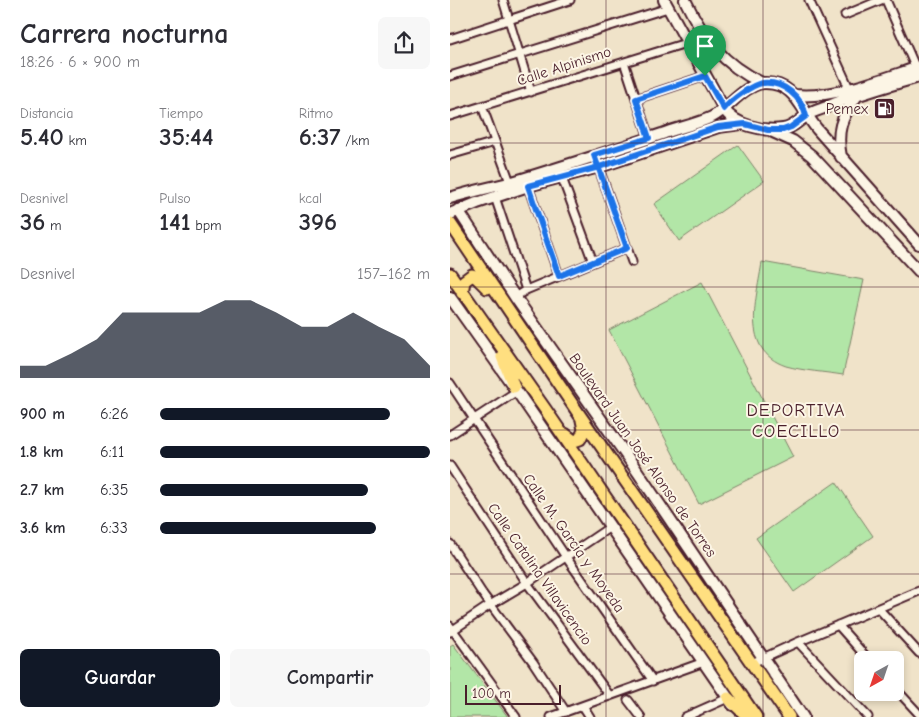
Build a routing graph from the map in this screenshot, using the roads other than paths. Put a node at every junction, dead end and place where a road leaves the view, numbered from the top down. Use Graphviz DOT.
graph roads {
  1 [pos="503,0"];
  2 [pos="570,0"];
  3 [pos="685,0"];
  4 [pos="809,0"];
  5 [pos="881,0"];
  6 [pos="886,0"];
  7 [pos="666,4"];
  8 [pos="845,15"];
  9 [pos="510,20"];
  10 [pos="450,39"];
  11 [pos="686,43"];
  12 [pos="521,55"];
  13 [pos="624,62"];
  14 [pos="918,70"];
  15 [pos="450,76"];
  16 [pos="705,76"];
  17 [pos="762,83"];
  18 [pos="849,88"];
  19 [pos="532,92"];
  20 [pos="795,94"];
  21 [pos="856,97"];
  22 [pos="636,99"];
  23 [pos="482,106"];
  24 [pos="724,109"];
  25 [pos="450,116"];
  26 [pos="806,116"];
  27 [pos="745,124"];
  28 [pos="768,130"];
  29 [pos="649,138"];
  30 [pos="495,142"];
  31 [pos="450,155"];
  32 [pos="594,155"];
  33 [pos="842,158"];
  34 [pos="599,167"];
  35 [pos="562,178"];
  36 [pos="510,182"];
  37 [pos="528,186"];
  38 [pos="451,197"];
  39 [pos="495,197"];
  40 [pos="454,212"];
  41 [pos="896,219"];
  42 [pos="450,223"];
  43 [pos="882,231"];
  44 [pos="919,244"];
  45 [pos="627,248"];
  46 [pos="593,262"];
  47 [pos="632,262"];
  48 [pos="919,271"];
  49 [pos="450,274"];
  50 [pos="559,276"];
  51 [pos="526,290"];
  52 [pos="462,293"];
  53 [pos="450,296"];
  54 [pos="515,298"];
  55 [pos="531,332"];
  56 [pos="495,339"];
  57 [pos="450,383"];
  58 [pos="516,389"];
  59 [pos="545,409"];
  60 [pos="581,417"];
  61 [pos="473,420"];
  62 [pos="450,435"];
  63 [pos="450,466"];
  64 [pos="610,527"];
  65 [pos="450,544"];
  66 [pos="566,557"];
  67 [pos="527,583"];
  68 [pos="716,586"];
  69 [pos="919,592"];
  70 [pos="705,595"];
  71 [pos="490,605"];
  72 [pos="878,609"];
  73 [pos="838,625"];
  74 [pos="451,629"];
  75 [pos="745,632"];
  76 [pos="735,639"];
  77 [pos="798,642"];
  78 [pos="862,651"];
  79 [pos="919,653"];
  80 [pos="758,661"];
  81 [pos="704,662"];
  82 [pos="653,681"];
  83 [pos="610,696"];
  84 [pos="728,698"];
  85 [pos="904,698"];
  86 [pos="628,700"];
  87 [pos="583,706"];
  88 [pos="566,712"];
  89 [pos="919,714"];
  90 [pos="516,717"];
  91 [pos="551,717"];
  92 [pos="590,717"];
  93 [pos="641,717"];
  94 [pos="685,717"];
  95 [pos="741,717"];
  96 [pos="748,717"];
  97 [pos="756,717"];
  98 [pos="788,717"];
  99 [pos="804,717"];
  100 [pos="868,717"];
  1 -- 9 [label="street"];
  2 -- 9 [label="street"];
  3 -- 17 [label="street"];
  4 -- 18 [label="street"];
  5 -- 8 [label="street"];
  6 -- 14 [label="street"];
  7 -- 11 [label="street"];
  7 -- 12 [label="street"];
  9 -- 10 [label="street"];
  9 -- 12 [label="street"];
  11 -- 13 [label="street, Calle Alpinismo"];
  11 -- 16 [label="street"];
  12 -- 15 [label="street"];
  12 -- 19 [label="street"];
  13 -- 19 [label="street, Calle Alpinismo"];
  13 -- 22 [label="street"];
  14 -- 18 [label="street"];
  14 -- 21 [label="street"];
  16 -- 22 [label="street"];
  16 -- 24 [label="street"];
  17 -- 20 [label="street"];
  17 -- 24 [label="street"];
  18 -- 20 [label="street"];
  19 -- 23 [label="street, Calle Alpinismo"];
  20 -- 26 [label="street"];
  21 -- 26 [label="street"];
  21 -- 33 [label="street"];
  22 -- 29 [label="street"];
  23 -- 25 [label="street, Calle Alpinismo"];
  23 -- 30 [label="street"];
  24 -- 27 [label="street"];
  24 -- 29 [label="street"];
  26 -- 28 [label="street"];
  26 -- 33 [label="street"];
  27 -- 28 [label="street"];
  27 -- 34 [label="street"];
  28 -- 43 [label="street"];
  29 -- 32 [label="street"];
  30 -- 31 [label="street"];
  30 -- 36 [label="street"];
  32 -- 34 [label="street"];
  32 -- 36 [label="street"];
  33 -- 41 [label="street"];
  34 -- 35 [label="street"];
  34 -- 45 [label="street"];
  35 -- 37 [label="street"];
  35 -- 46 [label="street"];
  36 -- 38 [label="street"];
  37 -- 39 [label="street"];
  37 -- 50 [label="street"];
  39 -- 40 [label="street"];
  39 -- 51 [label="street"];
  40 -- 54 [label="street, Boulevard Juan José Alonso de Torres"];
  41 -- 43 [label="street"];
  41 -- 44 [label="street"];
  42 -- 55 [label="main road, Boulevard Juan José Alonso de Torres"];
  43 -- 48 [label="street"];
  45 -- 46 [label="street"];
  45 -- 47 [label="street"];
  46 -- 50 [label="street"];
  49 -- 52 [label="main road"];
  50 -- 51 [label="street"];
  51 -- 54 [label="street"];
  52 -- 55 [label="main road"];
  52 -- 56 [label="main road"];
  53 -- 58 [label="street"];
  54 -- 55 [label="street, Boulevard Juan José Alonso de Torres"];
  55 -- 60 [label="main road, Boulevard Juan José Alonso de Torres"];
  55 -- 68 [label="street, Boulevard Juan José Alonso de Torres"];
  56 -- 58 [label="main road"];
  56 -- 59 [label="main road"];
  57 -- 61 [label="street, Calle M. García y Moyeda"];
  58 -- 61 [label="street"];
  58 -- 64 [label="street"];
  59 -- 60 [label="main road"];
  59 -- 97 [label="main road"];
  60 -- 70 [label="main road, Boulevard Juan José Alonso de Torres"];
  61 -- 62 [label="street"];
  61 -- 66 [label="street, Calle M. García y Moyeda"];
  63 -- 67 [label="street, Calle Catalina Villavicencio"];
  64 -- 66 [label="street"];
  64 -- 81 [label="street"];
  65 -- 71 [label="street"];
  66 -- 67 [label="street"];
  66 -- 82 [label="street, Calle M. García y Moyeda"];
  67 -- 71 [label="street"];
  67 -- 83 [label="street, Calle Catalina Villavicencio"];
  68 -- 70 [label="street"];
  68 -- 75 [label="street, Boulevard Juan José Alonso de Torres"];
  69 -- 72 [label="street"];
  70 -- 76 [label="main road, Boulevard Juan José Alonso de Torres"];
  71 -- 74 [label="street"];
  71 -- 88 [label="street"];
  72 -- 73 [label="street"];
  72 -- 79 [label="street"];
  73 -- 77 [label="street"];
  73 -- 78 [label="street"];
  74 -- 90 [label="street"];
  75 -- 76 [label="street"];
  75 -- 80 [label="street, Boulevard Juan José Alonso de Torres"];
  76 -- 80 [label="main road, Boulevard Juan José Alonso de Torres"];
  77 -- 80 [label="street"];
  77 -- 100 [label="street"];
  80 -- 98 [label="main road, Boulevard Juan José Alonso de Torres"];
  80 -- 99 [label="street, Boulevard Juan José Alonso de Torres"];
  81 -- 82 [label="street"];
  81 -- 84 [label="street"];
  82 -- 83 [label="street"];
  83 -- 87 [label="street"];
  84 -- 94 [label="street"];
  84 -- 95 [label="street"];
  84 -- 96 [label="main road"];
  85 -- 89 [label="street"];
  86 -- 93 [label="street"];
  87 -- 88 [label="street"];
  87 -- 92 [label="street"];
  88 -- 91 [label="street"];
}
